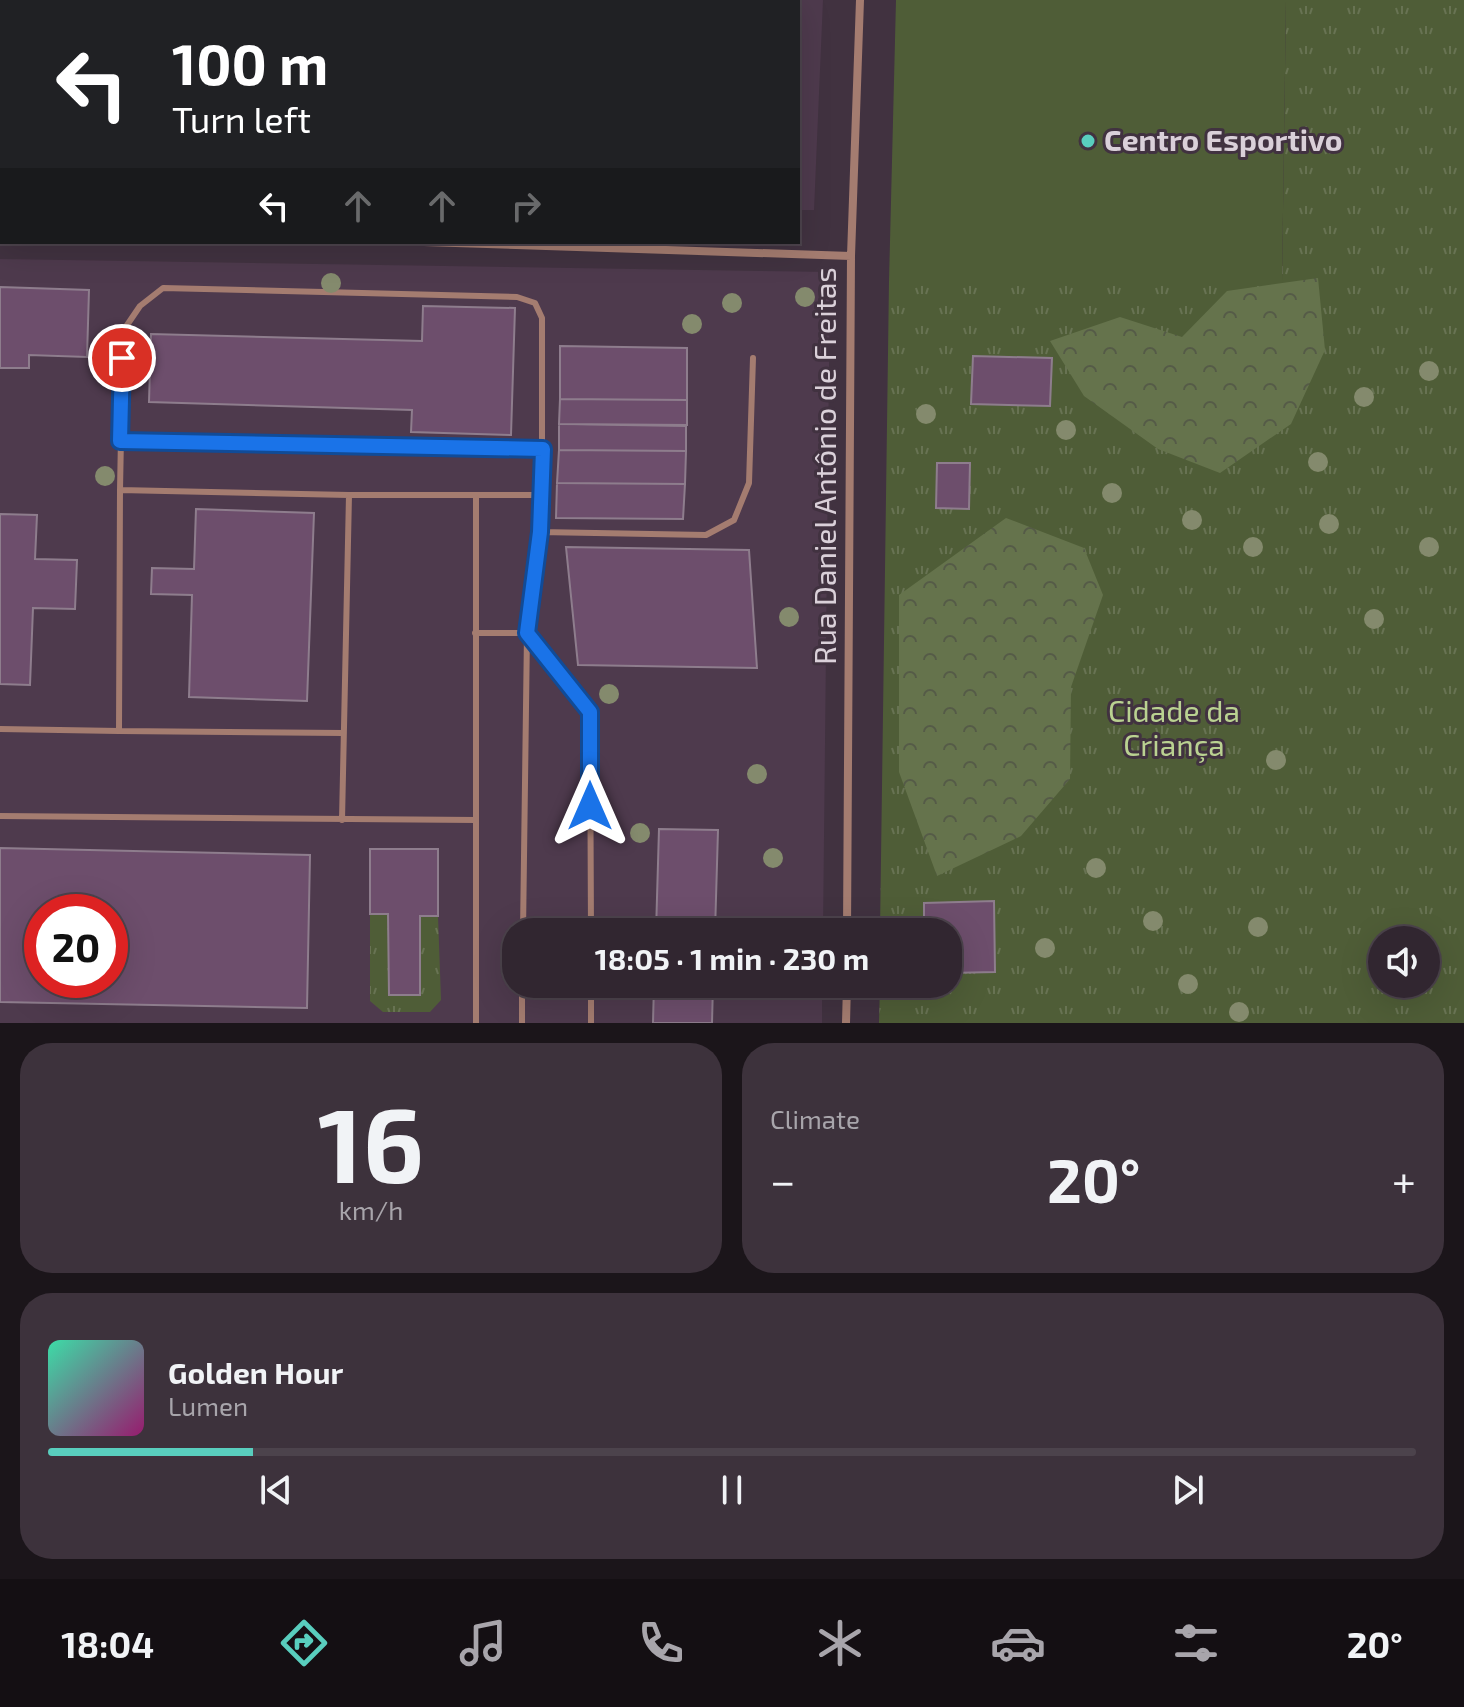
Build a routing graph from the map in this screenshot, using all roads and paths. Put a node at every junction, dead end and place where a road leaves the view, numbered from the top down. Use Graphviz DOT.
graph roads {
  1 [pos="860,0"];
  2 [pos="485,244"];
  3 [pos="851,256"];
  4 [pos="753,358"];
  5 [pos="120,441"];
  6 [pos="543,449"];
  7 [pos="120,490"];
  8 [pos="349,495"];
  9 [pos="476,495"];
  10 [pos="542,495"];
  11 [pos="540,532"];
  12 [pos="475,633"];
  13 [pos="527,633"];
  14 [pos="0,729"];
  15 [pos="119,731"];
  16 [pos="343,733"];
  17 [pos="0,816"];
  18 [pos="342,820"];
  19 [pos="476,820"];
  20 [pos="523,918"];
  21 [pos="591,918"];
  22 [pos="847,918"];
  23 [pos="522,998"];
  24 [pos="591,998"];
  25 [pos="847,998"];
  26 [pos="476,1023"];
  27 [pos="522,1023"];
  28 [pos="591,1023"];
  29 [pos="846,1023"];
  1 -- 3 [label="street, Rua Daniel Antônio de Freitas"];
  2 -- 3 [label="street"];
  3 -- 22 [label="street, Rua Daniel Antônio de Freitas"];
  4 -- 11 [label="lane"];
  5 -- 6 [label="lane"];
  5 -- 6 [label="lane"];
  5 -- 7 [label="lane"];
  6 -- 10 [label="lane"];
  7 -- 8 [label="lane"];
  7 -- 15 [label="lane"];
  8 -- 9 [label="lane"];
  8 -- 16 [label="lane"];
  9 -- 10 [label="lane"];
  9 -- 12 [label="lane"];
  10 -- 11 [label="lane"];
  11 -- 13 [label="lane"];
  12 -- 13 [label="lane"];
  12 -- 19 [label="lane"];
  13 -- 20 [label="lane"];
  13 -- 21 [label="lane"];
  14 -- 15 [label="lane"];
  15 -- 16 [label="lane"];
  16 -- 18 [label="lane"];
  17 -- 18 [label="lane"];
  18 -- 19 [label="lane"];
  19 -- 26 [label="lane"];
  23 -- 27 [label="lane"];
  24 -- 28 [label="lane"];
  25 -- 29 [label="street"];
}
